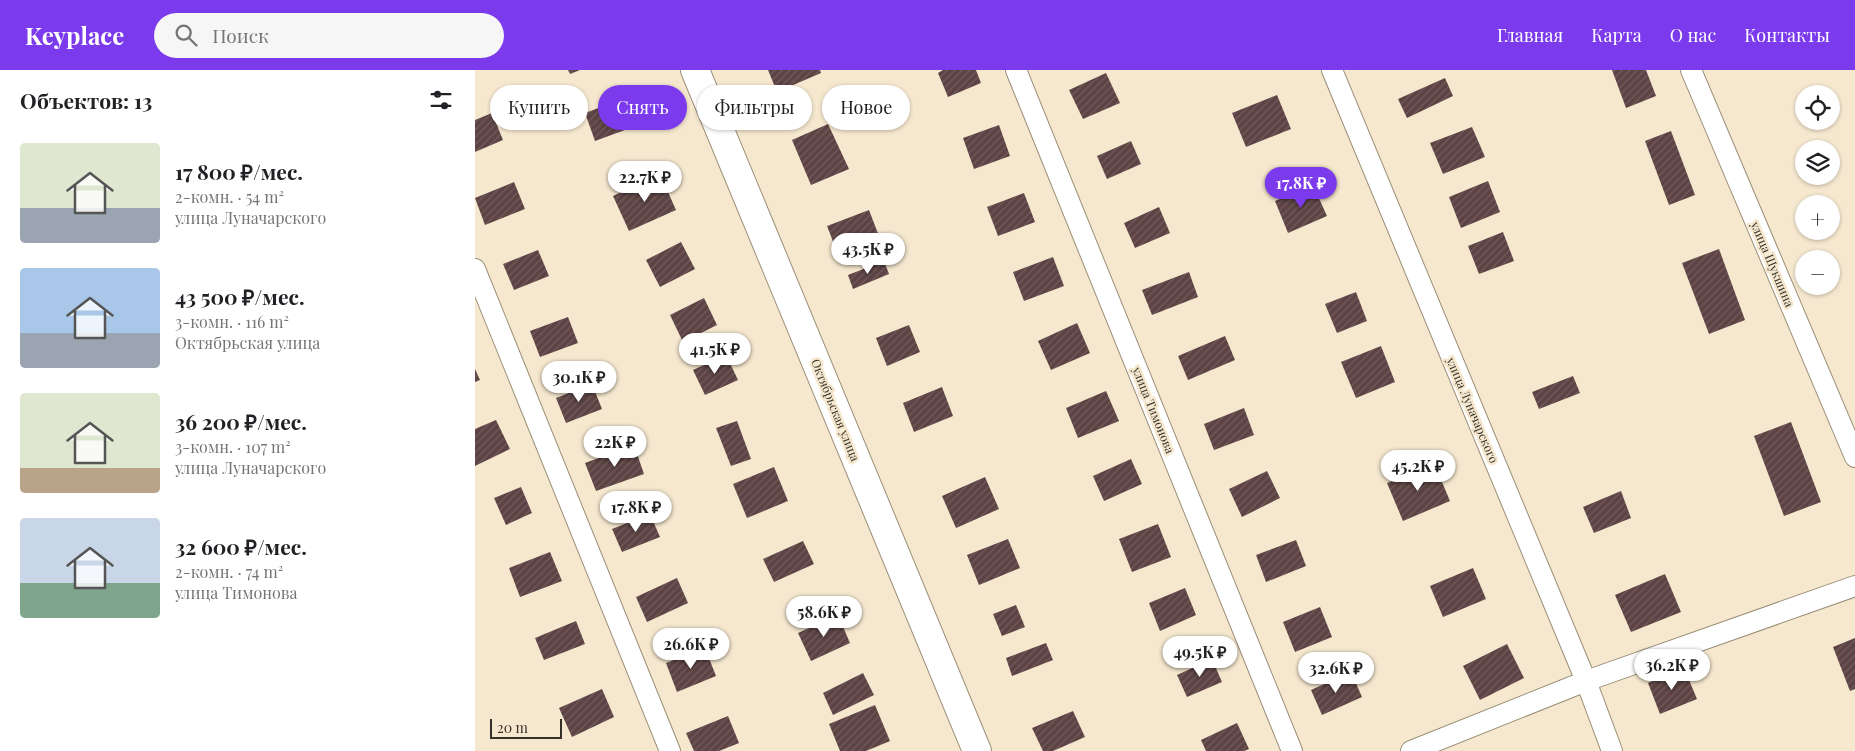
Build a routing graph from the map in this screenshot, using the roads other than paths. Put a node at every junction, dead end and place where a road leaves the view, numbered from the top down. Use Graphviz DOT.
graph roads {
  1 [pos="695,70"];
  2 [pos="1016,70"];
  3 [pos="1332,70"];
  4 [pos="1691,70"];
  5 [pos="475,269"];
  6 [pos="1855,457"];
  7 [pos="1855,586"];
  8 [pos="1586,681"];
  9 [pos="670,751"];
  10 [pos="977,751"];
  11 [pos="1292,751"];
  12 [pos="1411,751"];
  13 [pos="1612,751"];
  1 -- 10 [label="street, Октябрьская улица"];
  2 -- 11 [label="street, улица Тимонова"];
  3 -- 8 [label="street, улица Луначарского"];
  4 -- 6 [label="street, улица Шукшина"];
  5 -- 9 [label="street"];
  7 -- 8 [label="street"];
  8 -- 12 [label="street"];
  8 -- 13 [label="street, улица Луначарского"];
}
